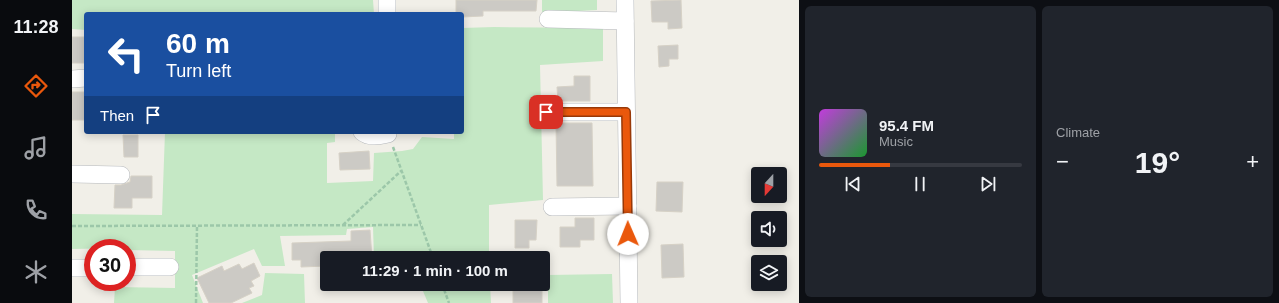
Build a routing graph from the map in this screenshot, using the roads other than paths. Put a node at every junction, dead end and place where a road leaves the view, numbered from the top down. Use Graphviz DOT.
graph roads {
  1 [pos="387,0"];
  2 [pos="625,0"];
  3 [pos="387,12"];
  4 [pos="548,19"];
  5 [pos="625,21"];
  6 [pos="84,78"];
  7 [pos="72,79"];
  8 [pos="546,112"];
  9 [pos="626,112"];
  10 [pos="365,134"];
  11 [pos="384,134"];
  12 [pos="72,174"];
  13 [pos="121,175"];
  14 [pos="628,206"];
  15 [pos="552,207"];
  16 [pos="170,267"];
  17 [pos="72,268"];
  18 [pos="84,268"];
  19 [pos="136,268"];
  20 [pos="629,303"];
  1 -- 3 [label="street"];
  2 -- 5 [label="street"];
  4 -- 5 [label="street"];
  5 -- 9 [label="street"];
  6 -- 7 [label="street"];
  8 -- 9 [label="street"];
  9 -- 14 [label="street"];
  10 -- 11 [label="street"];
  12 -- 13 [label="street"];
  14 -- 15 [label="street"];
  14 -- 20 [label="street"];
  16 -- 19 [label="street"];
  17 -- 18 [label="street"];
}
